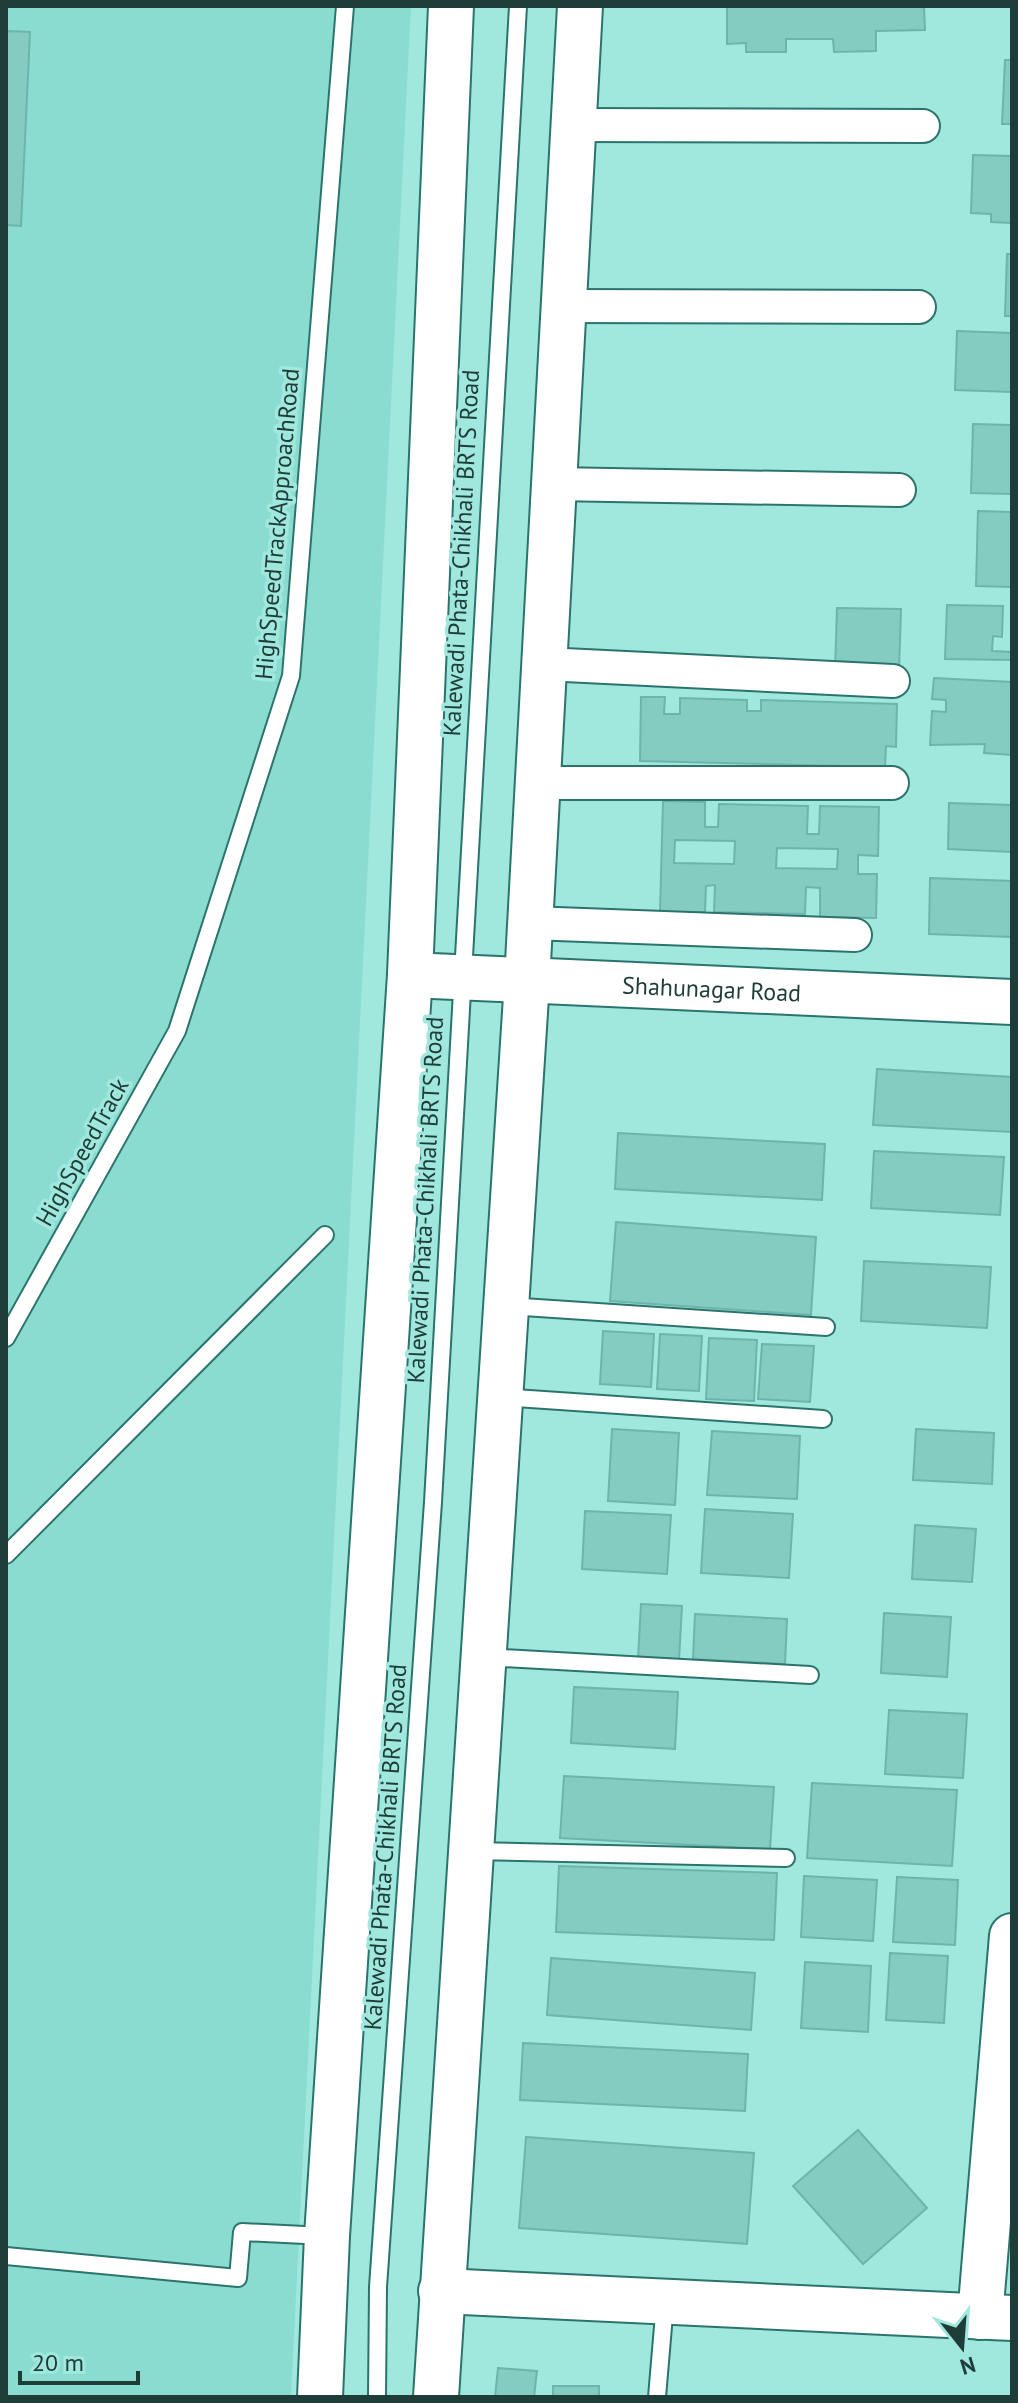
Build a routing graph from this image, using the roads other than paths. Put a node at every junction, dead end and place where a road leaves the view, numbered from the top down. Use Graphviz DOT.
graph roads {
  1 [pos="345,6"];
  2 [pos="451,6"];
  3 [pos="518,6"];
  4 [pos="580,6"];
  5 [pos="573,125"];
  6 [pos="923,126"];
  7 [pos="563,306"];
  8 [pos="919,307"];
  9 [pos="554,484"];
  10 [pos="899,490"];
  11 [pos="544,664"];
  12 [pos="893,681"];
  13 [pos="538,783"];
  14 [pos="892,783"];
  15 [pos="530,923"];
  16 [pos="855,935"];
  17 [pos="410,975"];
  18 [pos="460,977"];
  19 [pos="527,981"];
  20 [pos="1012,1002"];
  21 [pos="177,1031"];
  22 [pos="325,1235"];
  23 [pos="506,1305"];
  24 [pos="826,1327"];
  25 [pos="6,1338"];
  26 [pos="500,1397"];
  27 [pos="823,1419"];
  28 [pos="6,1555"];
  29 [pos="483,1657"];
  30 [pos="810,1675"];
  31 [pos="470,1851"];
  32 [pos="786,1858"];
  33 [pos="1012,1936"];
  34 [pos="1007,2051"];
  35 [pos="327,2236"];
  36 [pos="6,2256"];
  37 [pos="441,2291"];
  38 [pos="665,2301"];
  39 [pos="996,2318"];
  40 [pos="320,2397"];
  41 [pos="377,2397"];
  42 [pos="436,2397"];
  43 [pos="657,2397"];
  1 -- 21 [label="lane, HighSpeedTrackApproachRoad"];
  2 -- 17 [label="main road"];
  3 -- 18 [label="lane, Kalewadi Phata-Chikhali BRTS Road"];
  4 -- 5 [label="main road"];
  5 -- 6 [label="street"];
  5 -- 7 [label="main road"];
  7 -- 8 [label="street"];
  7 -- 9 [label="main road"];
  9 -- 10 [label="street"];
  9 -- 11 [label="main road"];
  11 -- 12 [label="street"];
  11 -- 13 [label="main road"];
  13 -- 14 [label="street"];
  13 -- 15 [label="main road"];
  15 -- 16 [label="street"];
  15 -- 19 [label="main road"];
  17 -- 18 [label="main road, Shahunagar Road"];
  17 -- 35 [label="main road"];
  18 -- 19 [label="main road, Shahunagar Road"];
  18 -- 41 [label="lane, Kalewadi Phata-Chikhali BRTS Road"];
  19 -- 20 [label="main road, Shahunagar Road"];
  19 -- 23 [label="main road"];
  21 -- 25 [label="lane, HighSpeedTrack"];
  22 -- 28 [label="lane"];
  23 -- 24 [label="lane"];
  23 -- 26 [label="main road"];
  26 -- 27 [label="lane"];
  26 -- 29 [label="main road"];
  29 -- 30 [label="lane"];
  29 -- 31 [label="main road"];
  31 -- 32 [label="lane"];
  31 -- 37 [label="main road"];
  33 -- 34 [label="main road"];
  34 -- 39 [label="main road"];
  35 -- 36 [label="lane"];
  35 -- 40 [label="main road"];
  37 -- 38 [label="main road"];
  37 -- 42 [label="main road"];
  38 -- 39 [label="main road"];
  38 -- 43 [label="lane"];
}
